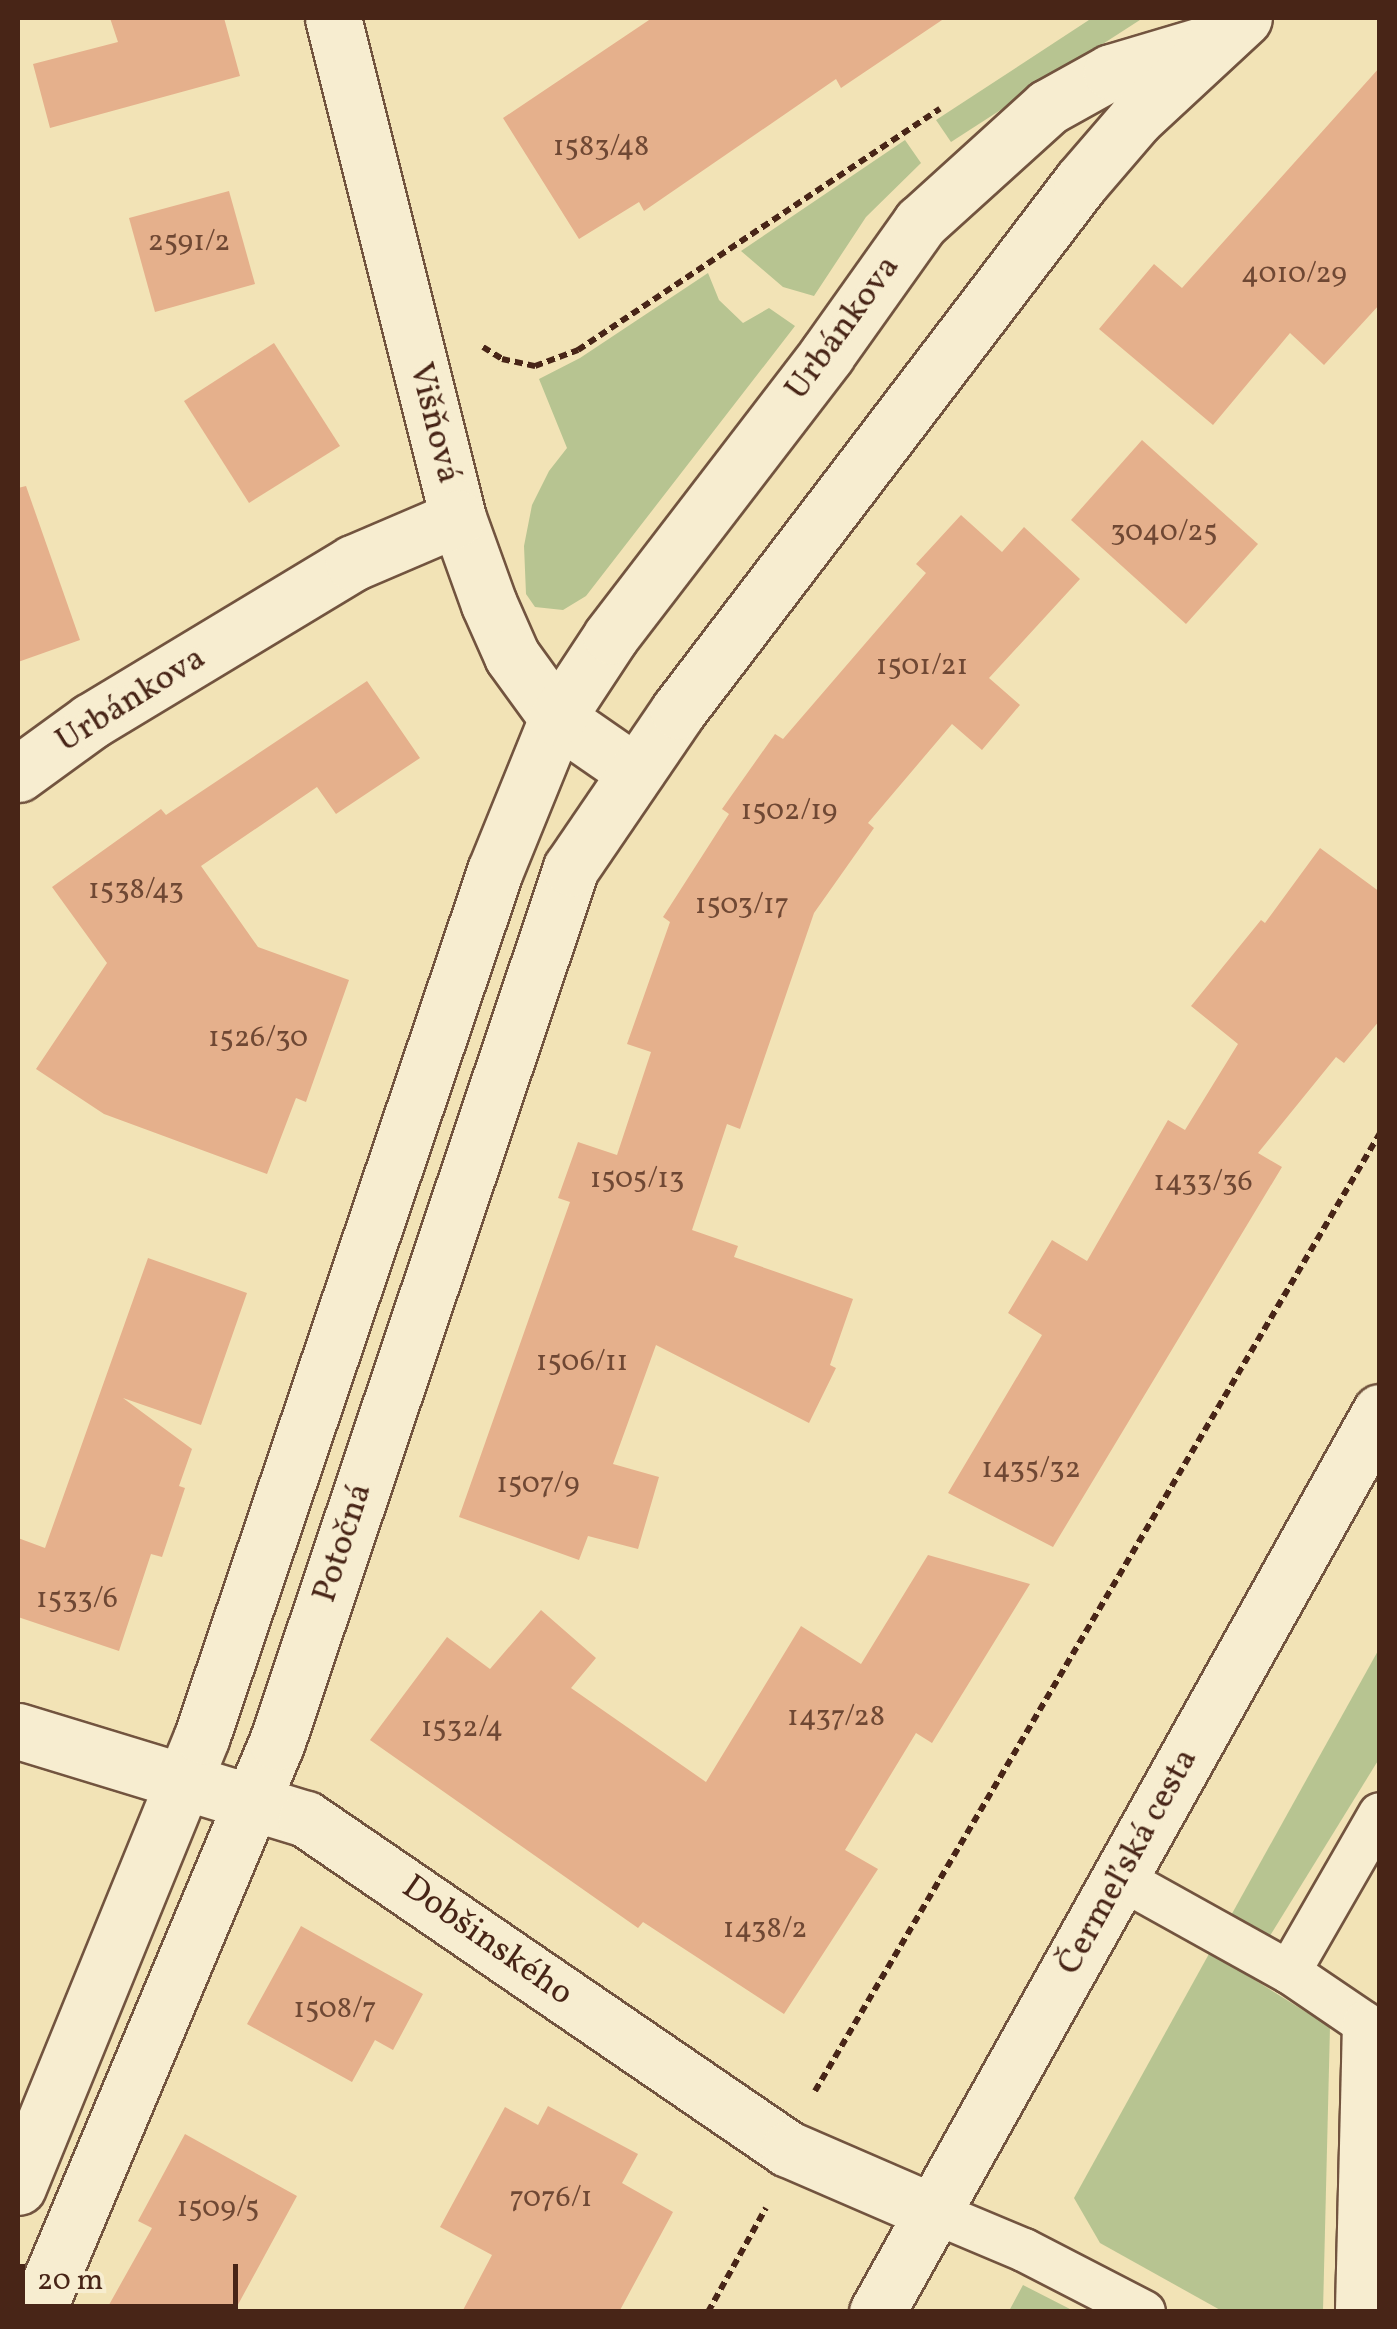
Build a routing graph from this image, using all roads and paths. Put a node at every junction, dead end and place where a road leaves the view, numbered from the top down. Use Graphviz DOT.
graph roads {
  1 [pos="333,18"];
  2 [pos="1230,29"];
  3 [pos="950,103"];
  4 [pos="406,315"];
  5 [pos="458,518"];
  6 [pos="556,718"];
  7 [pos="635,772"];
  8 [pos="18,774"];
  9 [pos="1380,1133"];
  10 [pos="1380,1412"];
  11 [pos="18,1730"];
  12 [pos="183,1784"];
  13 [pos="253,1804"];
  14 [pos="1380,1814"];
  15 [pos="1369,1846"];
  16 [pos="1120,1878"];
  17 [pos="1289,1972"];
  18 [pos="1371,2028"];
  19 [pos="788,2149"];
  20 [pos="18,2187"];
  21 [pos="930,2210"];
  22 [pos="37,2312"];
  23 [pos="708,2312"];
  24 [pos="877,2312"];
  25 [pos="1144,2312"];
  26 [pos="1356,2312"];
  1 -- 4 [label="street, Višňová"];
  2 -- 6 [label="street, Urbánkova"];
  2 -- 7 [label="street, Urbánkova"];
  3 -- 4 [label="path"];
  4 -- 5 [label="street, Višňová"];
  5 -- 6 [label="street, Višňová"];
  5 -- 8 [label="street, Urbánkova"];
  6 -- 7 [label="street, Višňová"];
  6 -- 12 [label="street, Potočná"];
  7 -- 13 [label="street, Potočná"];
  9 -- 19 [label="path"];
  10 -- 16 [label="street, Čermeľská cesta"];
  11 -- 12 [label="street, Dobšinského"];
  12 -- 13 [label="street, Dobšinského"];
  12 -- 20 [label="street, Potočná"];
  13 -- 19 [label="street, Dobšinského"];
  13 -- 22 [label="street, Potočná"];
  14 -- 15 [label="lane"];
  15 -- 17 [label="lane"];
  16 -- 17 [label="lane"];
  16 -- 21 [label="street, Čermeľská cesta"];
  17 -- 18 [label="lane"];
  18 -- 26 [label="lane"];
  19 -- 21 [label="street, Dobšinského"];
  19 -- 23 [label="path"];
  21 -- 24 [label="street, Čermeľská cesta"];
  21 -- 25 [label="lane"];
}
